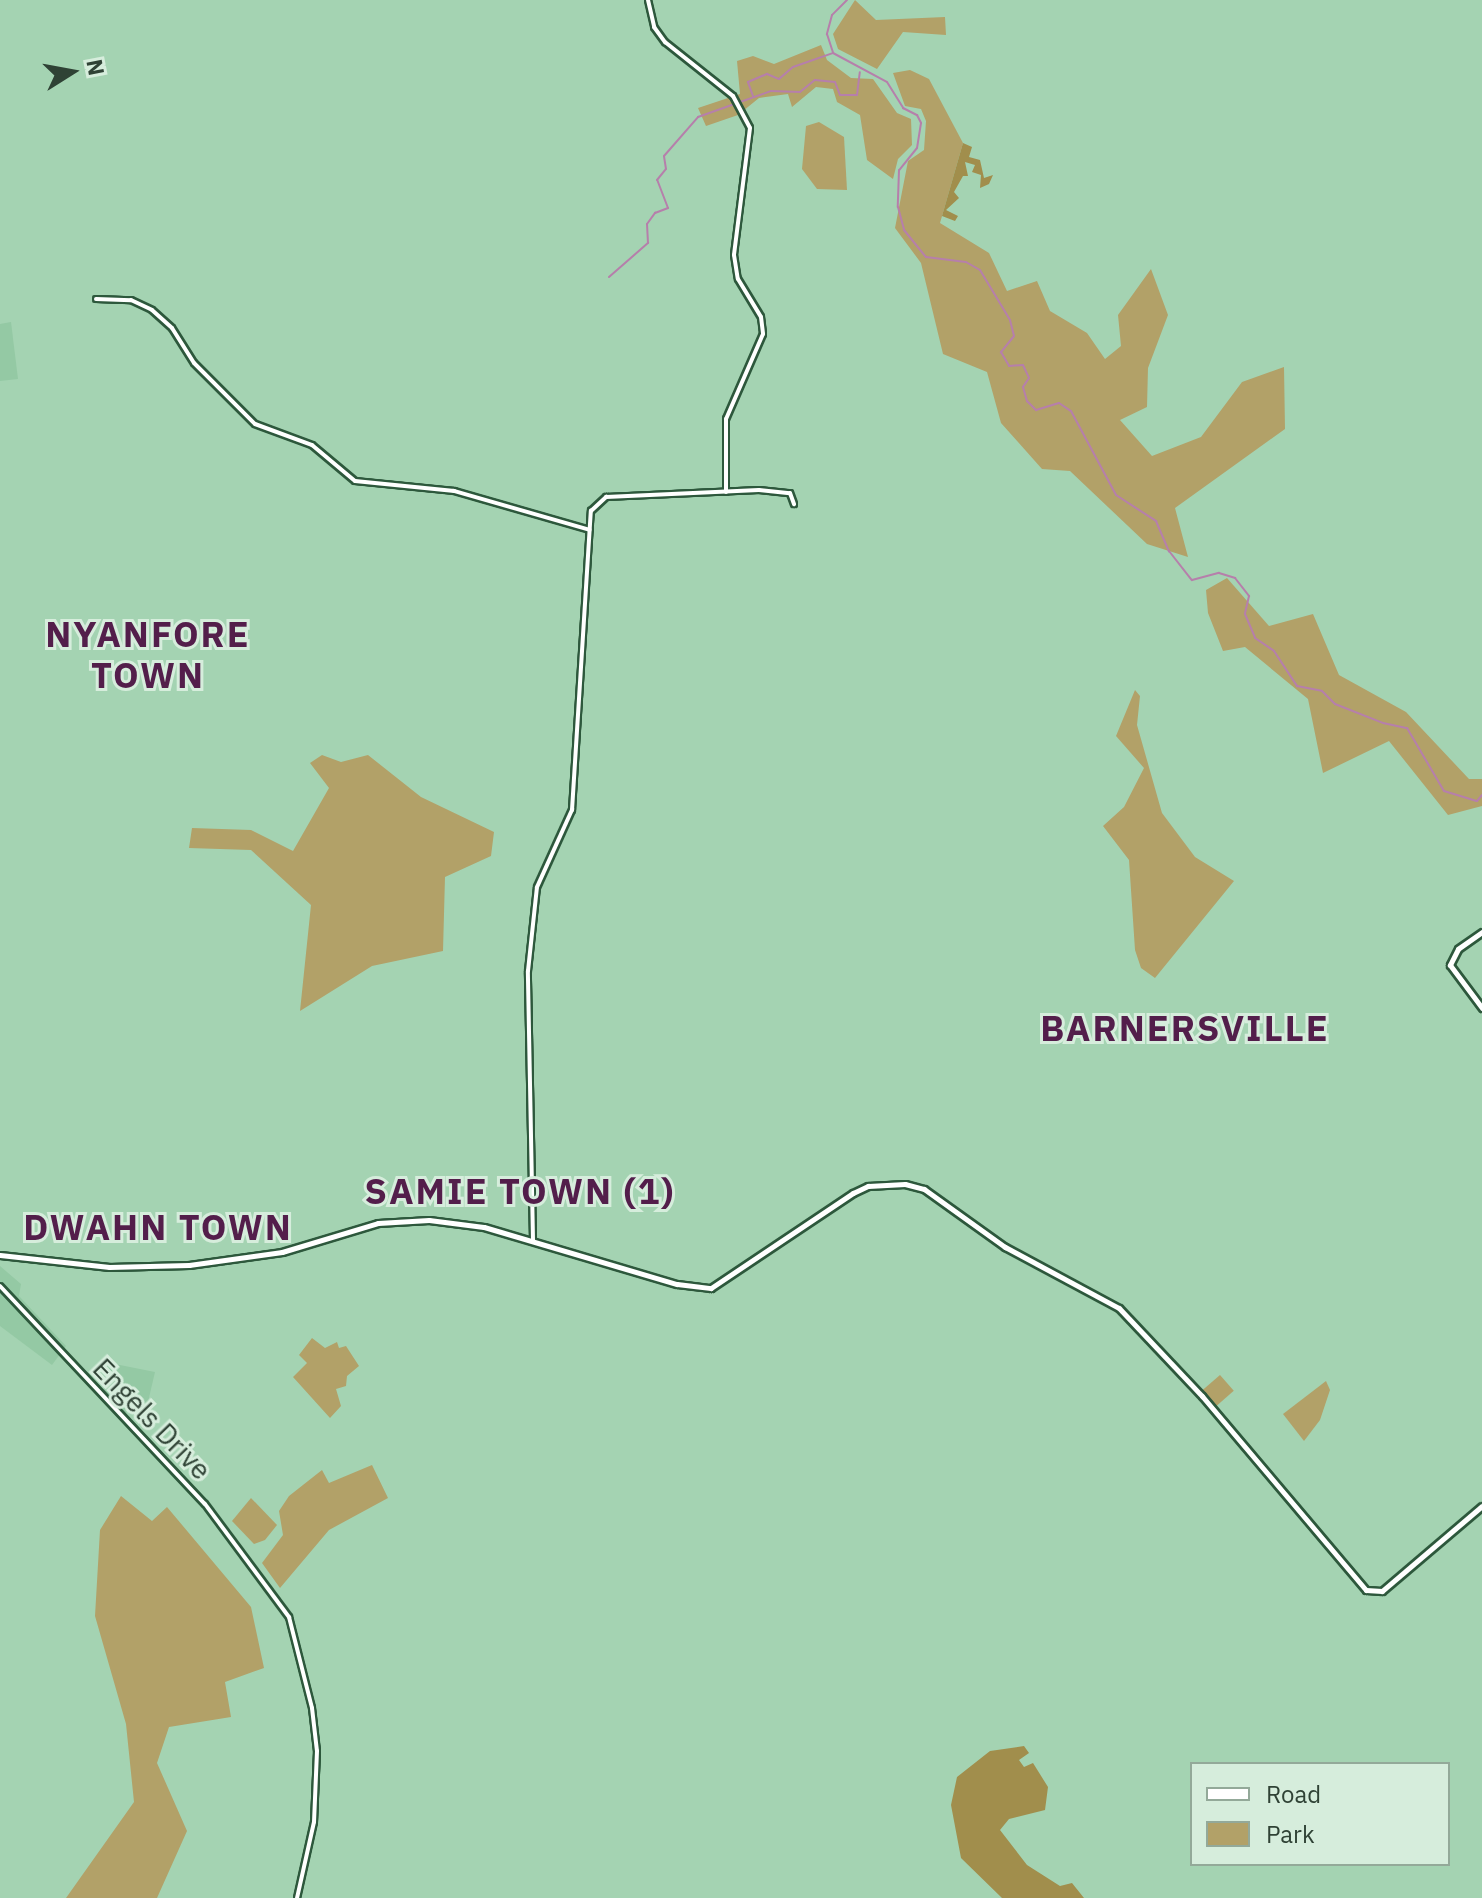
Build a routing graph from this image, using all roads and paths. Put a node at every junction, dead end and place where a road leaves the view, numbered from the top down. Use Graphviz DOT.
graph roads {
  1 [pos="648,0"];
  2 [pos="96,299"];
  3 [pos="726,492"];
  4 [pos="794,504"];
  5 [pos="590,530"];
  6 [pos="1482,932"];
  7 [pos="1482,1008"];
  8 [pos="533,1240"];
  9 [pos="0,1255"];
  10 [pos="0,1286"];
  11 [pos="1482,1506"];
  12 [pos="297,1898"];
  1 -- 3 [label="street"];
  2 -- 5 [label="street"];
  3 -- 4 [label="street"];
  3 -- 5 [label="street"];
  5 -- 8 [label="street"];
  6 -- 7 [label="main road"];
  8 -- 9 [label="main road"];
  8 -- 11 [label="main road"];
  10 -- 12 [label="street, Engels Drive"];
}
